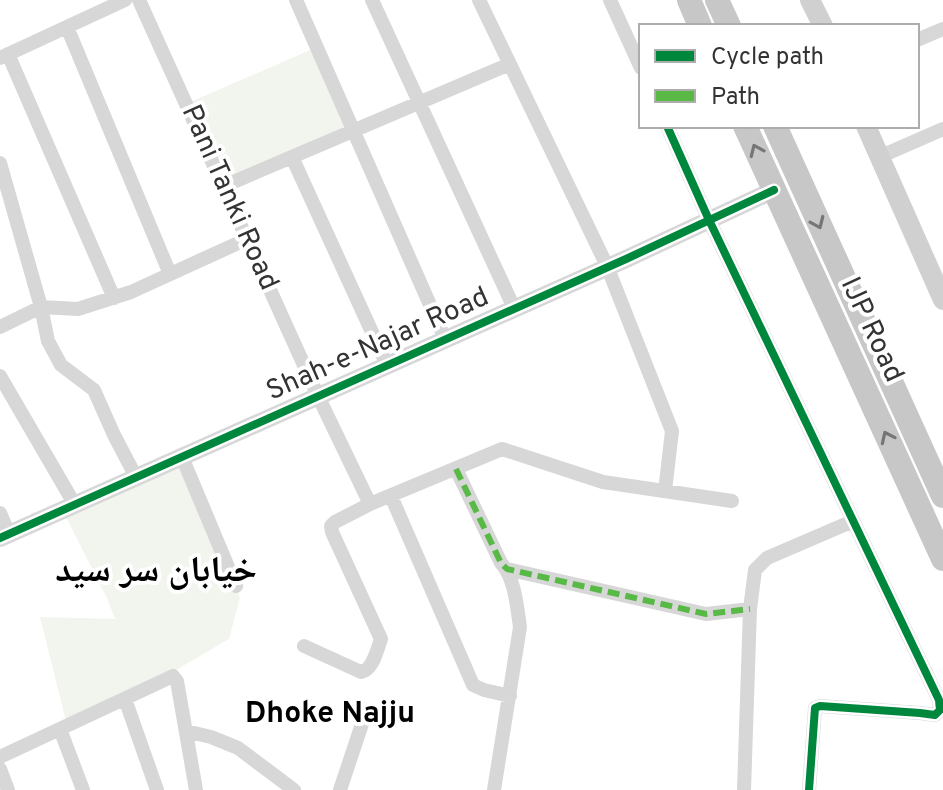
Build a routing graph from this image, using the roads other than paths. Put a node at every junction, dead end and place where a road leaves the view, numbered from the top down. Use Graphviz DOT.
graph roads {
  1 [pos="125,0"];
  2 [pos="139,0"];
  3 [pos="296,0"];
  4 [pos="372,0"];
  5 [pos="479,0"];
  6 [pos="610,0"];
  7 [pos="689,0"];
  8 [pos="717,0"];
  9 [pos="810,0"];
  10 [pos="699,24"];
  11 [pos="728,24"];
  12 [pos="822,24"];
  13 [pos="67,27"];
  14 [pos="943,29"];
  15 [pos="919,39"];
  16 [pos="4,56"];
  17 [pos="510,64"];
  18 [pos="639,64"];
  19 [pos="419,103"];
  20 [pos="668,128"];
  21 [pos="746,128"];
  22 [pos="776,128"];
  23 [pos="867,128"];
  24 [pos="943,129"];
  25 [pos="354,131"];
  26 [pos="292,157"];
  27 [pos="879,157"];
  28 [pos="0,163"];
  29 [pos="224,186"];
  30 [pos="774,190"];
  31 [pos="709,220"];
  32 [pos="247,239"];
  33 [pos="607,266"];
  34 [pos="170,274"];
  35 [pos="941,292"];
  36 [pos="114,298"];
  37 [pos="41,307"];
  38 [pos="514,308"];
  39 [pos="0,327"];
  40 [pos="445,339"];
  41 [pos="387,365"];
  42 [pos="0,376"];
  43 [pos="318,396"];
  44 [pos="182,457"];
  45 [pos="925,458"];
  46 [pos="456,469"];
  47 [pos="902,469"];
  48 [pos="136,477"];
  49 [pos="665,491"];
  50 [pos="391,496"];
  51 [pos="943,496"];
  52 [pos="732,501"];
  53 [pos="370,504"];
  54 [pos="75,505"];
  55 [pos="0,513"];
  56 [pos="853,521"];
  57 [pos="5,536"];
  58 [pos="943,559"];
  59 [pos="507,569"];
  60 [pos="236,586"];
  61 [pos="750,609"];
  62 [pos="304,646"];
  63 [pos="510,696"];
  64 [pos="125,699"];
  65 [pos="366,712"];
  66 [pos="60,729"];
  67 [pos="186,731"];
  68 [pos="0,757"];
  69 [pos="0,769"];
  70 [pos="8,790"];
  71 [pos="83,790"];
  72 [pos="157,790"];
  73 [pos="196,790"];
  74 [pos="294,790"];
  75 [pos="340,790"];
  76 [pos="494,790"];
  77 [pos="744,790"];
  78 [pos="809,790"];
  1 -- 13 [label="street"];
  2 -- 29 [label="street, Pani Tanki Road"];
  3 -- 25 [label="street"];
  4 -- 19 [label="street"];
  5 -- 17 [label="street"];
  6 -- 18 [label="street"];
  7 -- 10 [label="highway"];
  8 -- 11 [label="highway"];
  9 -- 12 [label="main road"];
  13 -- 16 [label="street"];
  13 -- 34 [label="street"];
  14 -- 15 [label="street"];
  16 -- 36 [label="street"];
  17 -- 19 [label="street"];
  17 -- 33 [label="street"];
  19 -- 25 [label="street"];
  19 -- 38 [label="street"];
  20 -- 31 [label="street"];
  30 -- 21 [label="highway, IJP Road, one-way"];
  22 -- 45 [label="highway, IJP Road, one-way"];
  23 -- 27 [label="main road"];
  24 -- 27 [label="street"];
  25 -- 26 [label="street"];
  25 -- 40 [label="street"];
  26 -- 29 [label="street"];
  26 -- 41 [label="street"];
  27 -- 35 [label="main road"];
  28 -- 37 [label="street"];
  29 -- 32 [label="street, Pani Tanki Road"];
  30 -- 31 [label="street, Shah-e-Najar Road"];
  47 -- 30 [label="highway, IJP Road, one-way"];
  31 -- 33 [label="street, Shah-e-Najar Road"];
  31 -- 56 [label="street"];
  32 -- 34 [label="street"];
  32 -- 43 [label="street, Pani Tanki Road"];
  33 -- 38 [label="street, Shah-e-Najar Road"];
  33 -- 49 [label="street"];
  34 -- 36 [label="street"];
  36 -- 37 [label="street"];
  37 -- 39 [label="street"];
  37 -- 48 [label="street"];
  38 -- 40 [label="street, Shah-e-Najar Road"];
  40 -- 41 [label="street, Shah-e-Najar Road"];
  41 -- 43 [label="street, Shah-e-Najar Road"];
  42 -- 54 [label="street"];
  43 -- 44 [label="street, Shah-e-Najar Road"];
  43 -- 53 [label="street, Pani Tanki Road"];
  44 -- 48 [label="street, Shah-e-Najar Road"];
  44 -- 60 [label="street"];
  45 -- 47 [label="highway"];
  45 -- 51 [label="highway, IJP Road"];
  46 -- 49 [label="street"];
  46 -- 50 [label="street"];
  46 -- 59 [label="street"];
  47 -- 58 [label="highway, IJP Road"];
  48 -- 54 [label="street, Shah-e-Najar Road"];
  49 -- 52 [label="street"];
  50 -- 53 [label="street"];
  50 -- 63 [label="street"];
  53 -- 62 [label="street"];
  54 -- 57 [label="street, Shah-e-Najar Road"];
  55 -- 57 [label="street"];
  56 -- 61 [label="street"];
  56 -- 78 [label="street"];
  59 -- 61 [label="street"];
  59 -- 63 [label="street"];
  61 -- 77 [label="street"];
  63 -- 76 [label="street"];
  64 -- 66 [label="street"];
  64 -- 67 [label="street"];
  64 -- 72 [label="street"];
  65 -- 75 [label="street"];
  66 -- 68 [label="street"];
  66 -- 71 [label="street"];
  67 -- 73 [label="street"];
  67 -- 74 [label="street"];
  69 -- 70 [label="street"];
}
